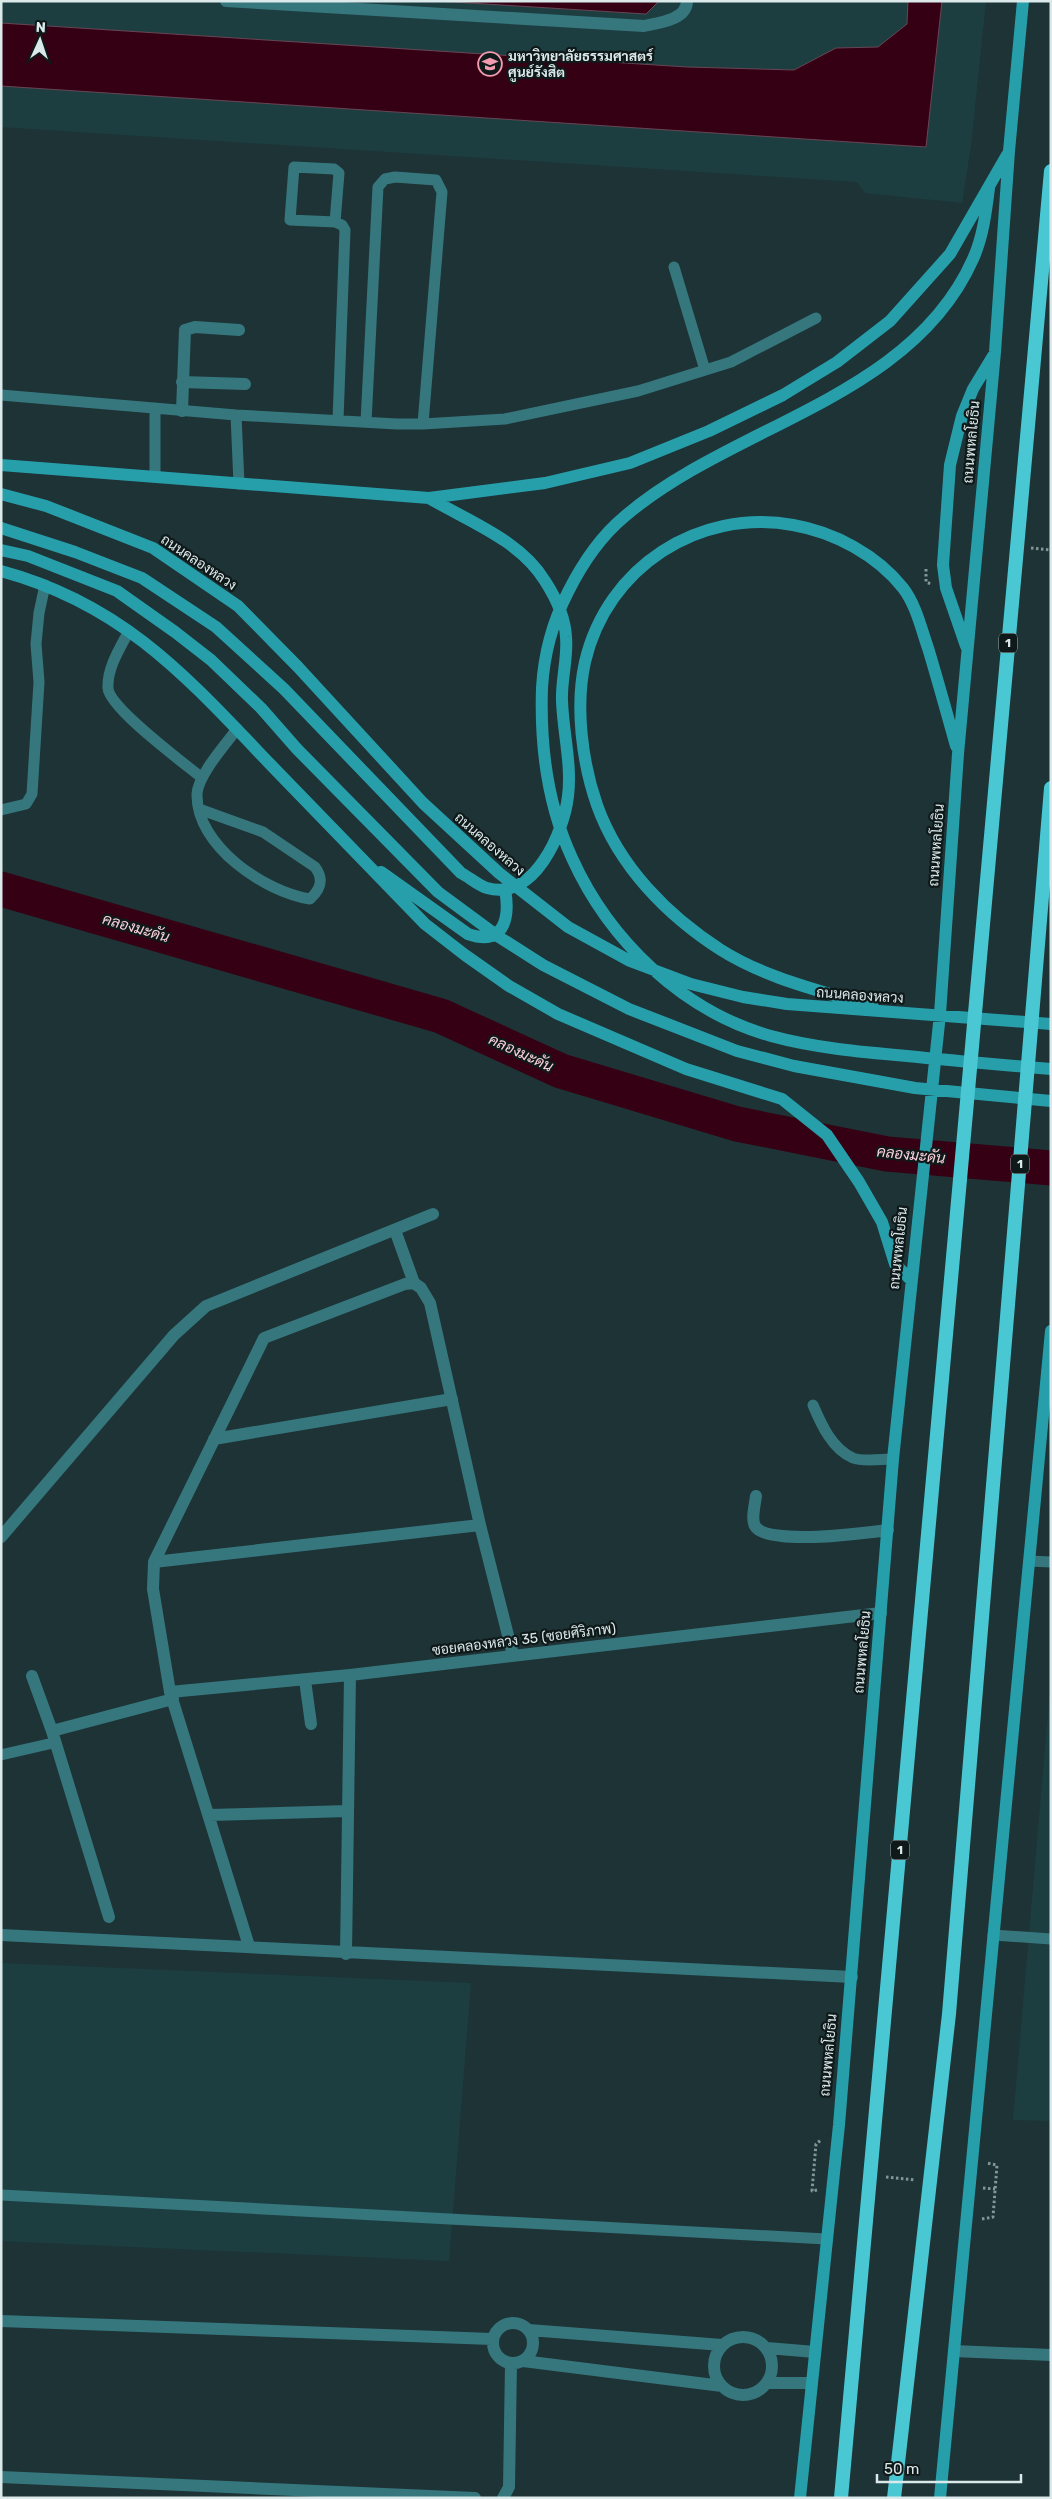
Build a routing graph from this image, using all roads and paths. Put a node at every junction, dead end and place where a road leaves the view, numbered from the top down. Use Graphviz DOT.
graph roads {
  1 [pos="226,1"];
  2 [pos="687,1"];
  3 [pos="1022,1"];
  4 [pos="1009,151"];
  5 [pos="1051,171"];
  6 [pos="989,188"];
  7 [pos="336,222"];
  8 [pos="674,267"];
  9 [pos="816,318"];
  10 [pos="239,330"];
  11 [pos="995,352"];
  12 [pos="704,370"];
  13 [pos="182,382"];
  14 [pos="245,384"];
  15 [pos="1,395"];
  16 [pos="155,408"];
  17 [pos="182,410"];
  18 [pos="236,415"];
  19 [pos="338,420"];
  20 [pos="366,422"];
  21 [pos="423,424"];
  22 [pos="1,465"];
  23 [pos="155,477"];
  24 [pos="240,484"];
  25 [pos="1,494"];
  26 [pos="429,498"];
  27 [pos="1,528"];
  28 [pos="1,550"];
  29 [pos="1,571"];
  30 [pos="45,585"];
  31 [pos="129,631"];
  32 [pos="968,650"];
  33 [pos="237,729"];
  34 [pos="958,754"];
  35 [pos="202,778"];
  36 [pos="1051,788"];
  37 [pos="199,809"];
  38 [pos="1,810"];
  39 [pos="361,858"];
  40 [pos="505,889"];
  41 [pos="890,1012"];
  42 [pos="1051,1024"];
  43 [pos="1051,1069"];
  44 [pos="1051,1101"];
  45 [pos="433,1214"];
  46 [pos="395,1230"];
  47 [pos="911,1280"];
  48 [pos="414,1283"];
  49 [pos="1051,1331"];
  50 [pos="1048,1387"];
  51 [pos="452,1399"];
  52 [pos="813,1405"];
  53 [pos="214,1439"];
  54 [pos="893,1459"];
  55 [pos="756,1496"];
  56 [pos="480,1525"];
  57 [pos="888,1530"];
  58 [pos="1,1537"];
  59 [pos="1029,1561"];
  60 [pos="154,1562"];
  61 [pos="1051,1562"];
  62 [pos="881,1613"];
  63 [pos="512,1655"];
  64 [pos="32,1676"];
  65 [pos="350,1676"];
  66 [pos="305,1680"];
  67 [pos="172,1696"];
  68 [pos="311,1724"];
  69 [pos="53,1737"];
  70 [pos="1,1756"];
  71 [pos="348,1811"];
  72 [pos="209,1815"];
  73 [pos="109,1917"];
  74 [pos="1,1935"];
  75 [pos="994,1935"];
  76 [pos="1050,1935"];
  77 [pos="249,1946"];
  78 [pos="346,1954"];
  79 [pos="852,1977"];
  80 [pos="972,2160"];
  81 [pos="814,2169"];
  82 [pos="823,2170"];
  83 [pos="880,2176"];
  84 [pos="918,2181"];
  85 [pos="976,2187"];
  86 [pos="995,2189"];
  87 [pos="1,2195"];
  88 [pos="966,2221"];
  89 [pos="826,2239"];
  90 [pos="1,2321"];
  91 [pos="529,2330"];
  92 [pos="492,2339"];
  93 [pos="722,2345"];
  94 [pos="767,2348"];
  95 [pos="815,2352"];
  96 [pos="954,2352"];
  97 [pos="1051,2355"];
  98 [pos="517,2362"];
  99 [pos="767,2382"];
  100 [pos="812,2383"];
  101 [pos="722,2386"];
  102 [pos="1,2477"];
  103 [pos="475,2498"];
  104 [pos="502,2498"];
  105 [pos="800,2498"];
  106 [pos="841,2498"];
  107 [pos="894,2498"];
  108 [pos="940,2498"];
  1 -- 2 [label="street"];
  3 -- 4 [label="main road, ถนนพหลโยธิน"];
  4 -- 6 [label="main road"];
  4 -- 11 [label="main road, ถนนพหลโยธิน"];
  5 -- 106 [label="highway, 1"];
  6 -- 26 [label="main road"];
  6 -- 43 [label="main road"];
  7 -- 7 [label="lane"];
  7 -- 19 [label="lane"];
  8 -- 12 [label="lane"];
  9 -- 12 [label="lane"];
  10 -- 13 [label="street"];
  11 -- 32 [label="main road, ถนนพหลโยธิน"];
  11 -- 32 [label="main road"];
  12 -- 21 [label="lane"];
  13 -- 14 [label="street"];
  13 -- 17 [label="street"];
  15 -- 16 [label="lane"];
  16 -- 17 [label="lane"];
  16 -- 23 [label="lane"];
  17 -- 18 [label="lane"];
  18 -- 19 [label="lane"];
  18 -- 24 [label="lane"];
  19 -- 20 [label="lane"];
  20 -- 21 [label="lane"];
  20 -- 21 [label="lane"];
  22 -- 23 [label="main road"];
  23 -- 24 [label="main road"];
  24 -- 26 [label="main road"];
  25 -- 41 [label="main road, ถนนคลองหลวง"];
  26 -- 40 [label="main road"];
  27 -- 40 [label="main road"];
  28 -- 44 [label="main road"];
  29 -- 30 [label="main road"];
  30 -- 31 [label="main road"];
  30 -- 38 [label="lane"];
  31 -- 33 [label="main road"];
  31 -- 35 [label="lane"];
  32 -- 34 [label="main road, ถนนพหลโยธิน"];
  33 -- 35 [label="lane"];
  33 -- 39 [label="main road"];
  34 -- 41 [label="main road"];
  34 -- 47 [label="main road, ถนนพหลโยธิน"];
  35 -- 37 [label="lane"];
  36 -- 107 [label="highway, 1"];
  37 -- 37 [label="lane"];
  39 -- 40 [label="main road"];
  39 -- 47 [label="main road"];
  41 -- 42 [label="main road, ถนนคลองหลวง"];
  45 -- 46 [label="street"];
  46 -- 48 [label="street"];
  46 -- 58 [label="street"];
  47 -- 54 [label="main road, ถนนพหลโยธิน"];
  48 -- 51 [label="street"];
  48 -- 53 [label="street"];
  49 -- 50 [label="main road"];
  50 -- 59 [label="main road"];
  51 -- 53 [label="street"];
  51 -- 56 [label="street"];
  52 -- 54 [label="lane"];
  53 -- 60 [label="street"];
  54 -- 57 [label="main road, ถนนพหลโยธิน"];
  55 -- 57 [label="street"];
  56 -- 60 [label="street"];
  56 -- 63 [label="street"];
  57 -- 62 [label="main road, ถนนพหลโยธิน"];
  59 -- 61 [label="lane"];
  59 -- 75 [label="main road"];
  60 -- 67 [label="street"];
  62 -- 63 [label="street, ซอยคลองหลวง 35 (ซอยศิริภาพ)"];
  62 -- 79 [label="main road, ถนนพหลโยธิน"];
  63 -- 65 [label="street, ซอยคลองหลวง 35 (ซอยศิริภาพ)"];
  64 -- 69 [label="street"];
  65 -- 66 [label="street, ซอยคลองหลวง 35 (ซอยศิริภาพ)"];
  65 -- 71 [label="street"];
  66 -- 67 [label="street, ซอยคลองหลวง 35 (ซอยศิริภาพ)"];
  66 -- 68 [label="street"];
  67 -- 69 [label="street, ซอยคลองหลวง 35 (ซอยศิริภาพ)"];
  67 -- 72 [label="street"];
  69 -- 70 [label="lane"];
  69 -- 73 [label="street"];
  71 -- 72 [label="street"];
  71 -- 78 [label="street"];
  72 -- 77 [label="street"];
  74 -- 77 [label="street"];
  75 -- 76 [label="lane"];
  75 -- 80 [label="main road"];
  77 -- 78 [label="street"];
  78 -- 79 [label="street"];
  79 -- 89 [label="main road, ถนนพหลโยธิน"];
  80 -- 86 [label="path"];
  80 -- 88 [label="main road"];
  81 -- 82 [label="path"];
  83 -- 84 [label="path"];
  85 -- 86 [label="path"];
  86 -- 88 [label="path"];
  87 -- 89 [label="lane"];
  88 -- 96 [label="main road"];
  89 -- 95 [label="main road, ถนนพหลโยธิน"];
  90 -- 92 [label="street"];
  91 -- 92 [label="street"];
  91 -- 93 [label="street"];
  91 -- 98 [label="street"];
  92 -- 98 [label="street"];
  93 -- 94 [label="street"];
  93 -- 101 [label="street"];
  94 -- 95 [label="street"];
  94 -- 99 [label="street"];
  95 -- 100 [label="main road, ถนนพหลโยธิน"];
  96 -- 97 [label="street"];
  96 -- 108 [label="main road"];
  98 -- 101 [label="street"];
  98 -- 104 [label="street"];
  99 -- 100 [label="street"];
  99 -- 101 [label="street"];
  100 -- 105 [label="main road, ถนนพหลโยธิน"];
  102 -- 103 [label="street"];
}
